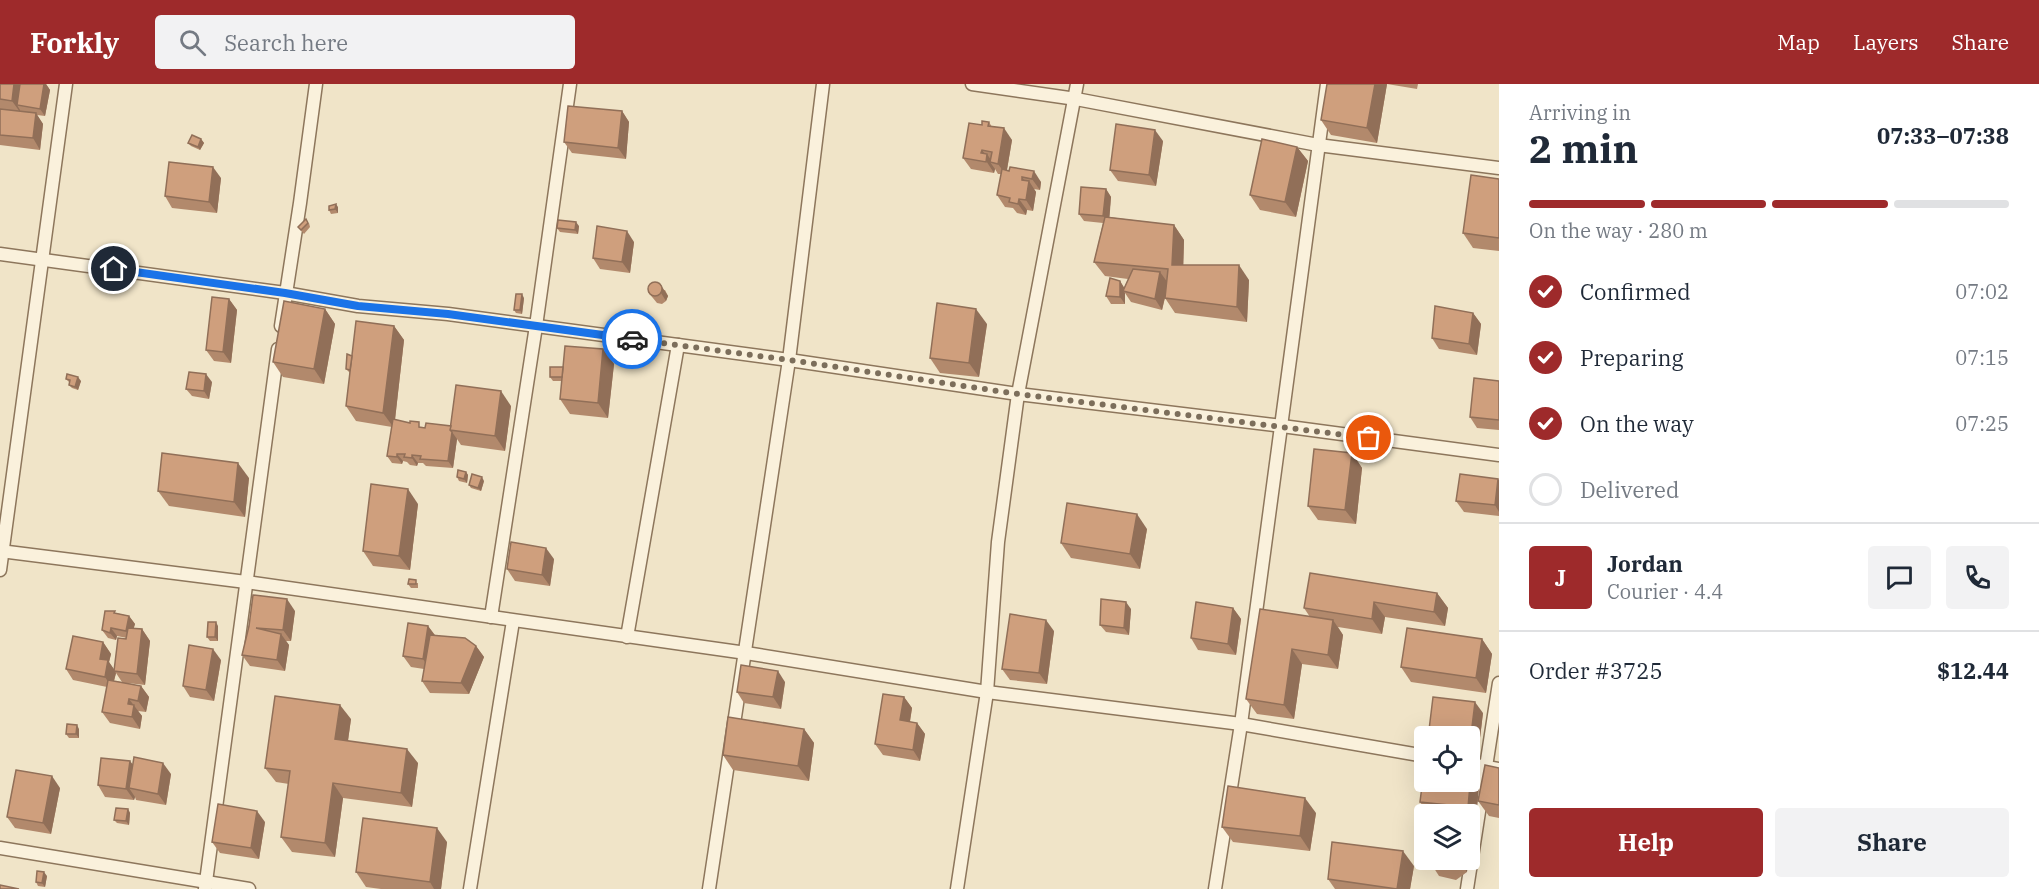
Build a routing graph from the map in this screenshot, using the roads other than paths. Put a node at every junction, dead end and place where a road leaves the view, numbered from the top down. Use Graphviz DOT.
graph roads {
  1 [pos="66,84"];
  2 [pos="315,84"];
  3 [pos="570,84"];
  4 [pos="823,84"];
  5 [pos="972,84"];
  6 [pos="1077,84"];
  7 [pos="1327,84"];
  8 [pos="1076,99"];
  9 [pos="1318,145"];
  10 [pos="1499,168"];
  11 [pos="0,254"];
  12 [pos="43,260"];
  13 [pos="285,293"];
  14 [pos="536,326"];
  15 [pos="678,345"];
  16 [pos="789,360"];
  17 [pos="1018,394"];
  18 [pos="1282,426"];
  19 [pos="1499,455"];
  20 [pos="1,551"];
  21 [pos="0,570"];
  22 [pos="246,582"];
  23 [pos="491,617"];
  24 [pos="513,621"];
  25 [pos="627,637"];
  26 [pos="746,653"];
  27 [pos="1499,683"];
  28 [pos="987,692"];
  29 [pos="1241,724"];
  30 [pos="1414,754"];
  31 [pos="1480,766"];
  32 [pos="1486,767"];
  33 [pos="1499,769"];
  34 [pos="0,848"];
  35 [pos="205,886"];
  36 [pos="249,889"];
  37 [pos="470,889"];
  38 [pos="710,889"];
  39 [pos="957,889"];
  40 [pos="1215,889"];
  41 [pos="1467,889"];
  1 -- 12 [label="street"];
  2 -- 13 [label="street"];
  3 -- 14 [label="street"];
  4 -- 16 [label="street"];
  5 -- 8 [label="street"];
  6 -- 8 [label="street"];
  7 -- 9 [label="street"];
  8 -- 9 [label="street"];
  8 -- 17 [label="street"];
  9 -- 10 [label="street"];
  9 -- 18 [label="street"];
  11 -- 12 [label="street"];
  12 -- 13 [label="street"];
  12 -- 20 [label="street"];
  13 -- 14 [label="street"];
  13 -- 22 [label="street"];
  14 -- 15 [label="street"];
  14 -- 23 [label="street"];
  15 -- 16 [label="street"];
  15 -- 25 [label="street"];
  16 -- 17 [label="street"];
  16 -- 26 [label="street"];
  17 -- 18 [label="street"];
  17 -- 28 [label="street"];
  18 -- 19 [label="street"];
  18 -- 29 [label="street"];
  20 -- 21 [label="street"];
  20 -- 22 [label="street"];
  22 -- 23 [label="street"];
  22 -- 35 [label="street"];
  23 -- 24 [label="street"];
  24 -- 25 [label="street"];
  24 -- 37 [label="street"];
  25 -- 26 [label="street"];
  26 -- 28 [label="street"];
  26 -- 38 [label="street"];
  27 -- 32 [label="street"];
  28 -- 29 [label="street"];
  28 -- 39 [label="street"];
  29 -- 30 [label="street"];
  29 -- 40 [label="street"];
  31 -- 32 [label="street"];
  32 -- 33 [label="street"];
  32 -- 41 [label="street"];
  34 -- 35 [label="street"];
  35 -- 36 [label="street"];
}
